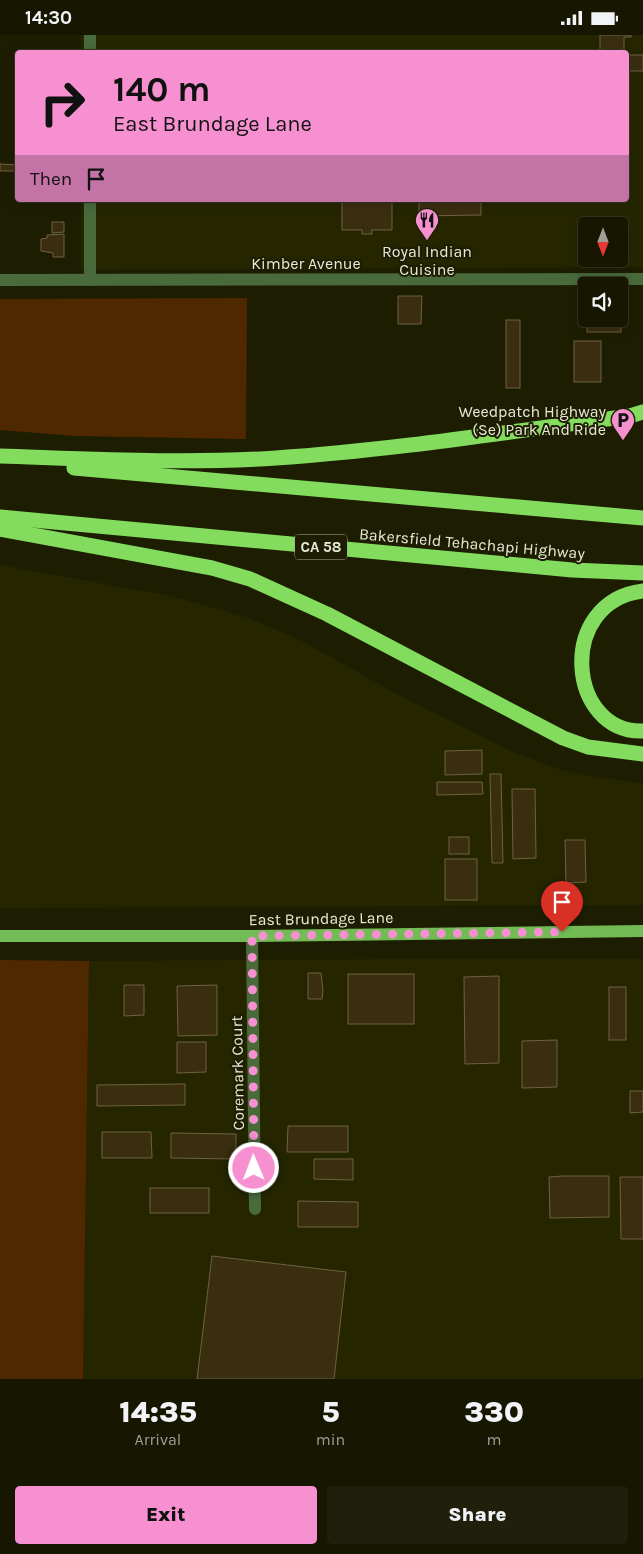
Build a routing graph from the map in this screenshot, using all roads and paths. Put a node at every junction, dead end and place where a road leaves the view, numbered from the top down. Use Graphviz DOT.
graph roads {
  1 [pos="90,35"];
  2 [pos="90,50"];
  3 [pos="90,202"];
  4 [pos="643,279"];
  5 [pos="0,280"];
  6 [pos="90,280"];
  7 [pos="643,412"];
  8 [pos="0,456"];
  9 [pos="0,461"];
  10 [pos="570,512"];
  11 [pos="643,512"];
  12 [pos="0,517"];
  13 [pos="643,518"];
  14 [pos="0,529"];
  15 [pos="643,573"];
  16 [pos="643,591"];
  17 [pos="643,731"];
  18 [pos="643,754"];
  19 [pos="643,931"];
  20 [pos="0,936"];
  21 [pos="252,936"];
  22 [pos="255,1209"];
  1 -- 2 [label="street"];
  3 -- 6 [label="street"];
  4 -- 6 [label="street, Kimber Avenue"];
  5 -- 6 [label="street, Kimber Avenue"];
  7 -- 8 [label="highway"];
  9 -- 10 [label="highway"];
  10 -- 11 [label="highway"];
  10 -- 13 [label="highway"];
  12 -- 15 [label="highway, Bakersfield Tehachapi Highway / CA 58"];
  14 -- 18 [label="highway"];
  16 -- 17 [label="highway"];
  19 -- 21 [label="main road, East Brundage Lane"];
  20 -- 21 [label="main road, East Brundage Lane"];
  21 -- 22 [label="street, Coremark Court"];
}
